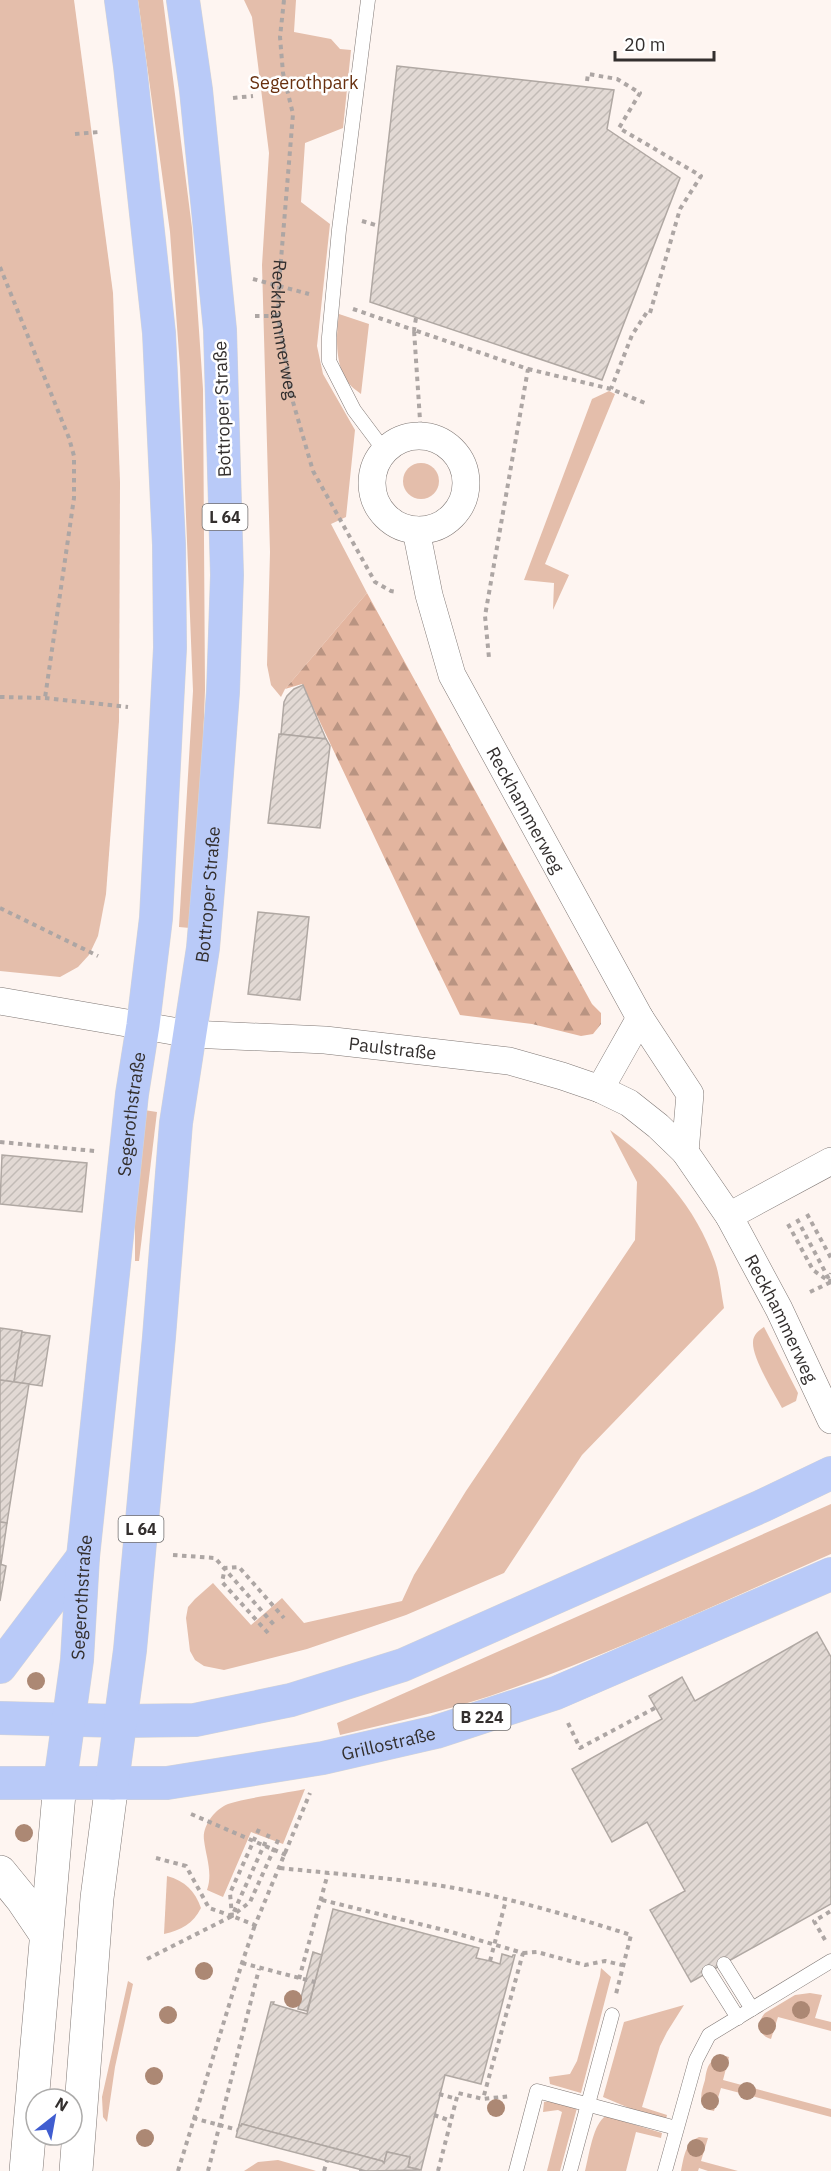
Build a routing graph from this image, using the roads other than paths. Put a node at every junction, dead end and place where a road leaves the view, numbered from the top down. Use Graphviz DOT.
graph roads {
  1 [pos="121,0"];
  2 [pos="183,0"];
  3 [pos="368,0"];
  4 [pos="384,450"];
  5 [pos="416,530"];
  6 [pos="0,1001"];
  7 [pos="640,1018"];
  8 [pos="143,1025"];
  9 [pos="190,1034"];
  10 [pos="600,1089"];
  11 [pos="685,1152"];
  12 [pos="831,1161"];
  13 [pos="729,1216"];
  14 [pos="831,1420"];
  15 [pos="831,1473"];
  16 [pos="83,1557"];
  17 [pos="831,1574"];
  18 [pos="0,1667"];
  19 [pos="0,1718"];
  20 [pos="68,1720"];
  21 [pos="121,1721"];
  22 [pos="60,1782"];
  23 [pos="0,1783"];
  24 [pos="112,1783"];
  25 [pos="0,1872"];
  26 [pos="45,1933"];
  27 [pos="831,1962"];
  28 [pos="724,1964"];
  29 [pos="709,1972"];
  30 [pos="752,2009"];
  31 [pos="612,2015"];
  32 [pos="738,2018"];
  33 [pos="588,2104"];
  34 [pos="676,2128"];
  35 [pos="26,2171"];
  36 [pos="76,2171"];
  37 [pos="516,2171"];
  38 [pos="570,2171"];
  39 [pos="665,2171"];
  1 -- 8 [label="main road"];
  2 -- 9 [label="main road, Bottroper Straße / L 64"];
  3 -- 4 [label="lane"];
  4 -- 5 [label="street"];
  4 -- 5 [label="street"];
  5 -- 7 [label="street, Reckhammerweg"];
  6 -- 8 [label="street, Paulstraße"];
  7 -- 10 [label="street"];
  7 -- 11 [label="street, Reckhammerweg"];
  8 -- 9 [label="street, Paulstraße"];
  8 -- 16 [label="main road, Segerothstraße"];
  9 -- 10 [label="street, Paulstraße"];
  9 -- 21 [label="main road, L 64"];
  10 -- 11 [label="street, Paulstraße"];
  11 -- 13 [label="street, Paulstraße"];
  12 -- 13 [label="street"];
  13 -- 14 [label="street, Reckhammerweg"];
  15 -- 21 [label="main road"];
  16 -- 18 [label="main road"];
  16 -- 20 [label="main road, Segerothstraße"];
  17 -- 24 [label="main road, Grillostraße / B 224"];
  19 -- 20 [label="main road"];
  20 -- 21 [label="main road"];
  20 -- 22 [label="main road, Segerothstraße"];
  21 -- 24 [label="main road, L 64"];
  22 -- 23 [label="main road, B 224"];
  22 -- 24 [label="main road, Grillostraße / B 224"];
  22 -- 26 [label="main road, Segerothstraße"];
  24 -- 36 [label="main road, L 64"];
  25 -- 26 [label="main road"];
  26 -- 35 [label="main road, Segerothstraße"];
  27 -- 30 [label="lane"];
  28 -- 30 [label="lane"];
  29 -- 32 [label="lane"];
  30 -- 32 [label="lane"];
  31 -- 33 [label="lane"];
  32 -- 34 [label="lane"];
  33 -- 34 [label="lane"];
  33 -- 37 [label="lane"];
  33 -- 38 [label="lane"];
  34 -- 39 [label="lane"];
}
